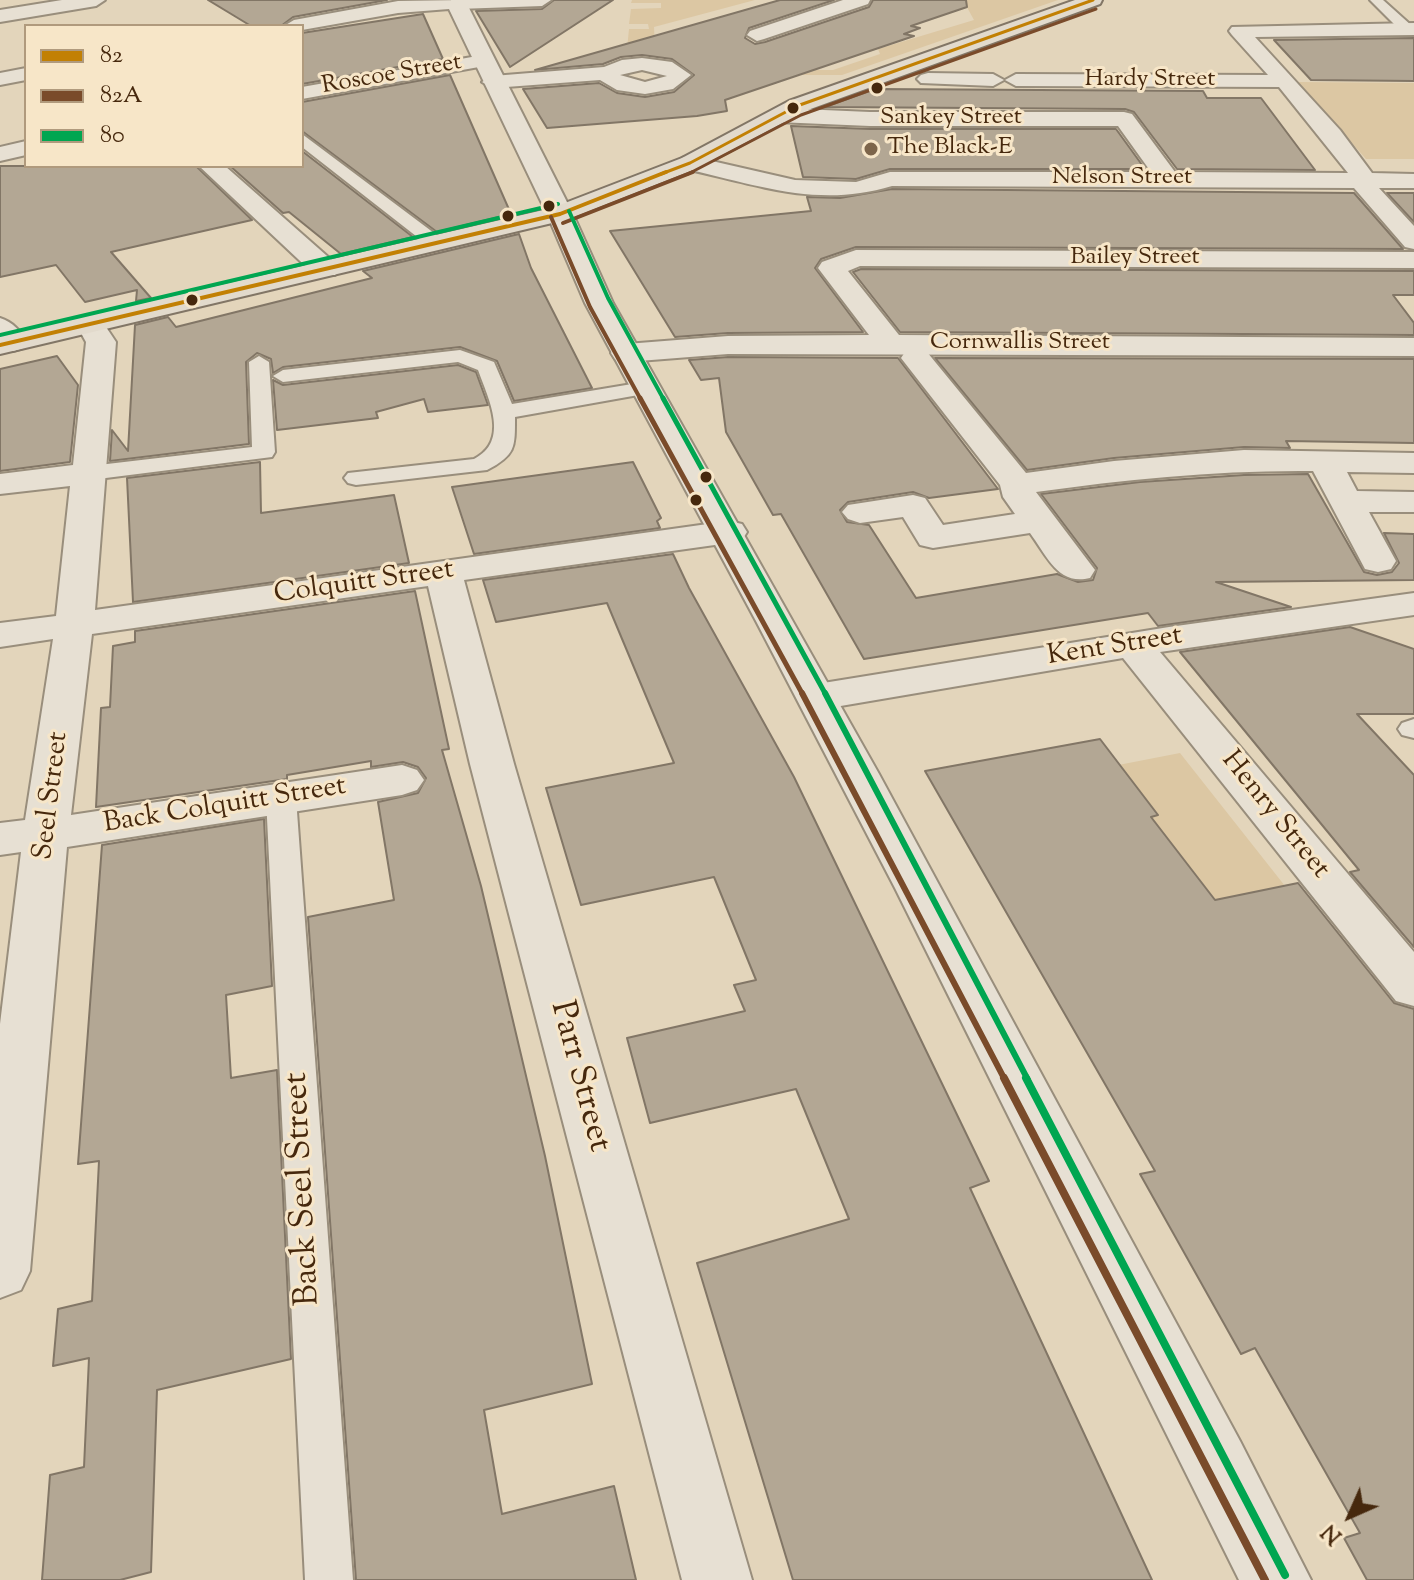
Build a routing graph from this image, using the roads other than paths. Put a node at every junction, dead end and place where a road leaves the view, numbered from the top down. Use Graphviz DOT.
graph roads {
  1 [pos="96,0"];
  2 [pos="542,0"];
  3 [pos="1093,0"];
  4 [pos="1376,0"];
  5 [pos="456,2"];
  6 [pos="31,5"];
  7 [pos="855,9"];
  8 [pos="881,11"];
  9 [pos="0,16"];
  10 [pos="53,24"];
  11 [pos="304,24"];
  12 [pos="1411,29"];
  13 [pos="785,43"];
  14 [pos="488,71"];
  15 [pos="608,73"];
  16 [pos="24,74"];
  17 [pos="0,79"];
  18 [pos="928,79"];
  19 [pos="993,80"];
  20 [pos="1016,80"];
  21 [pos="1283,81"];
  22 [pos="304,93"];
  23 [pos="777,115"];
  24 [pos="304,141"];
  25 [pos="24,148"];
  26 [pos="0,154"];
  27 [pos="690,163"];
  28 [pos="213,168"];
  29 [pos="1168,179"];
  30 [pos="1366,181"];
  31 [pos="1414,181"];
  32 [pos="560,214"];
  33 [pos="1414,241"];
  34 [pos="436,243"];
  35 [pos="1414,260"];
  36 [pos="325,269"];
  37 [pos="90,324"];
  38 [pos="4,338"];
  39 [pos="1414,347"];
  40 [pos="904,351"];
  41 [pos="259,362"];
  42 [pos="635,371"];
  43 [pos="283,376"];
  44 [pos="504,412"];
  45 [pos="1324,461"];
  46 [pos="1414,463"];
  47 [pos="90,473"];
  48 [pos="356,478"];
  49 [pos="0,484"];
  50 [pos="1017,484"];
  51 [pos="1346,501"];
  52 [pos="1414,502"];
  53 [pos="860,512"];
  54 [pos="1039,521"];
  55 [pos="729,532"];
  56 [pos="1378,561"];
  57 [pos="1077,570"];
  58 [pos="444,573"];
  59 [pos="1414,605"];
  60 [pos="74,625"];
  61 [pos="0,635"];
  62 [pos="1134,646"];
  63 [pos="817,697"];
  64 [pos="402,780"];
  65 [pos="281,798"];
  66 [pos="46,831"];
  67 [pos="0,839"];
  68 [pos="1414,987"];
  69 [pos="0,1271"];
  70 [pos="329,1580"];
  71 [pos="717,1580"];
  72 [pos="1276,1580"];
  1 -- 6 [label="street"];
  2 -- 5 [label="street"];
  3 -- 23 [label="main road"];
  4 -- 12 [label="lane"];
  5 -- 11 [label="street"];
  5 -- 14 [label="street"];
  6 -- 9 [label="street"];
  6 -- 10 [label="street"];
  7 -- 8 [label="street"];
  7 -- 13 [label="street"];
  12 -- 21 [label="street"];
  14 -- 15 [label="street, Roscoe Street"];
  14 -- 22 [label="street, Roscoe Street"];
  14 -- 32 [label="street"];
  16 -- 17 [label="street"];
  18 -- 19 [label="street"];
  20 -- 21 [label="street, Hardy Street"];
  21 -- 30 [label="street"];
  23 -- 27 [label="main road"];
  23 -- 29 [label="street, Sankey Street"];
  24 -- 34 [label="lane"];
  25 -- 26 [label="street"];
  27 -- 29 [label="street, Nelson Street"];
  27 -- 32 [label="main road"];
  28 -- 36 [label="street"];
  29 -- 30 [label="street, Nelson Street"];
  30 -- 31 [label="street, Nelson Street"];
  30 -- 33 [label="street"];
  32 -- 34 [label="main road"];
  32 -- 42 [label="street"];
  34 -- 36 [label="main road"];
  35 -- 40 [label="street, Bailey Street"];
  36 -- 37 [label="main road"];
  37 -- 38 [label="main road"];
  37 -- 47 [label="street, Seel Street"];
  39 -- 40 [label="street, Cornwallis Street"];
  40 -- 42 [label="street, Cornwallis Street"];
  40 -- 50 [label="street"];
  41 -- 47 [label="lane"];
  42 -- 44 [label="lane"];
  42 -- 55 [label="street"];
  43 -- 44 [label="lane"];
  44 -- 48 [label="lane"];
  45 -- 46 [label="street"];
  45 -- 50 [label="street"];
  45 -- 51 [label="street"];
  47 -- 49 [label="street"];
  47 -- 60 [label="street, Seel Street"];
  50 -- 54 [label="street"];
  51 -- 52 [label="street"];
  51 -- 56 [label="street"];
  53 -- 54 [label="street"];
  54 -- 57 [label="street"];
  55 -- 58 [label="street, Colquitt Street"];
  55 -- 63 [label="street"];
  58 -- 60 [label="street, Colquitt Street"];
  58 -- 71 [label="street, Parr Street"];
  59 -- 62 [label="street, Kent Street"];
  60 -- 61 [label="street, Colquitt Street"];
  60 -- 66 [label="street, Seel Street"];
  62 -- 63 [label="street, Kent Street"];
  62 -- 68 [label="street, Henry Street"];
  63 -- 72 [label="street"];
  64 -- 65 [label="street, Back Colquitt Street"];
  65 -- 66 [label="street, Back Colquitt Street"];
  65 -- 70 [label="lane, Back Seel Street"];
  66 -- 67 [label="street, Back Colquitt Street"];
  66 -- 69 [label="street, Seel Street"];
}
